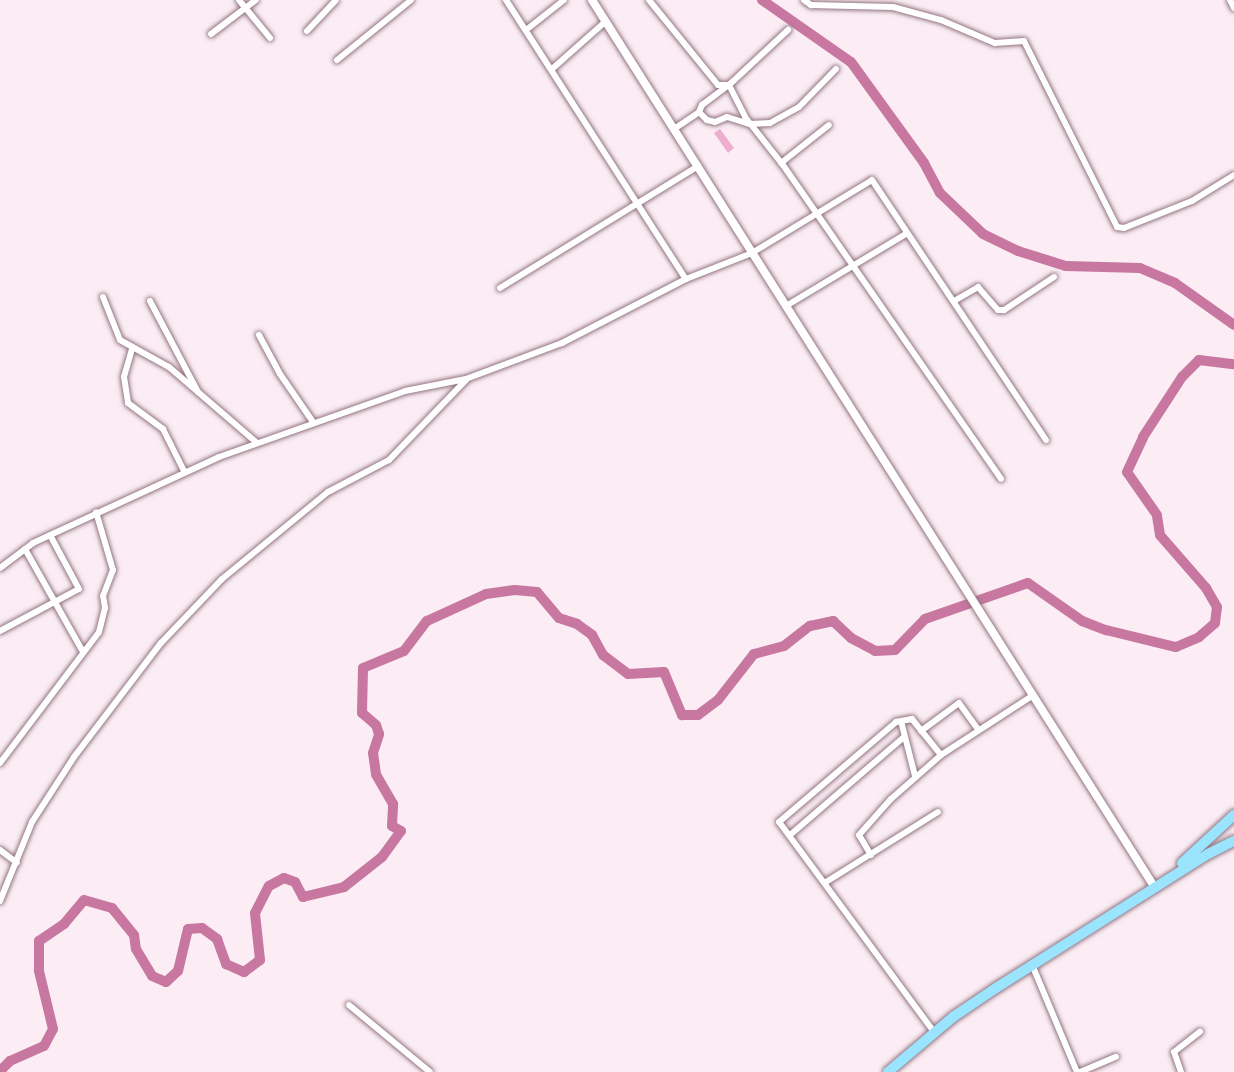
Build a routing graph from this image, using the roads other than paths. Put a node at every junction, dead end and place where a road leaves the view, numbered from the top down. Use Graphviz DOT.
graph roads {
  1 [pos="239,0"];
  2 [pos="256,0"];
  3 [pos="336,0"];
  4 [pos="411,0"];
  5 [pos="506,0"];
  6 [pos="564,0"];
  7 [pos="592,0"];
  8 [pos="649,0"];
  9 [pos="804,0"];
  10 [pos="817,0"];
  11 [pos="1230,0"];
  12 [pos="811,5"];
  13 [pos="1234,8"];
  14 [pos="246,9"];
  15 [pos="606,21"];
  16 [pos="526,30"];
  17 [pos="788,30"];
  18 [pos="307,31"];
  19 [pos="211,34"];
  20 [pos="270,38"];
  21 [pos="337,60"];
  22 [pos="552,69"];
  23 [pos="837,69"];
  24 [pos="729,85"];
  25 [pos="699,112"];
  26 [pos="750,123"];
  27 [pos="829,125"];
  28 [pos="677,128"];
  29 [pos="781,163"];
  30 [pos="698,166"];
  31 [pos="1234,175"];
  32 [pos="638,203"];
  33 [pos="817,213"];
  34 [pos="906,234"];
  35 [pos="752,253"];
  36 [pos="852,266"];
  37 [pos="1054,277"];
  38 [pos="686,279"];
  39 [pos="501,288"];
  40 [pos="103,297"];
  41 [pos="150,301"];
  42 [pos="954,301"];
  43 [pos="786,306"];
  44 [pos="259,335"];
  45 [pos="132,349"];
  46 [pos="466,379"];
  47 [pos="199,396"];
  48 [pos="313,422"];
  49 [pos="1046,440"];
  50 [pos="257,443"];
  51 [pos="184,471"];
  52 [pos="1001,479"];
  53 [pos="96,512"];
  54 [pos="50,535"];
  55 [pos="25,549"];
  56 [pos="0,568"];
  57 [pos="52,604"];
  58 [pos="0,631"];
  59 [pos="83,652"];
  60 [pos="1032,696"];
  61 [pos="901,721"];
  62 [pos="978,729"];
  63 [pos="921,731"];
  64 [pos="904,737"];
  65 [pos="941,755"];
  66 [pos="0,763"];
  67 [pos="915,776"];
  68 [pos="938,812"];
  69 [pos="1234,815"];
  70 [pos="790,835"];
  71 [pos="1234,841"];
  72 [pos="0,850"];
  73 [pos="871,855"];
  74 [pos="17,863"];
  75 [pos="826,882"];
  76 [pos="1154,886"];
  77 [pos="0,901"];
  78 [pos="1033,967"];
  79 [pos="349,1005"];
  80 [pos="934,1032"];
  81 [pos="1200,1032"];
  82 [pos="1116,1057"];
  83 [pos="430,1072"];
  84 [pos="888,1072"];
  85 [pos="1078,1072"];
  86 [pos="1181,1072"];
  1 -- 14 [label="street"];
  2 -- 14 [label="street"];
  3 -- 18 [label="street"];
  4 -- 21 [label="street"];
  5 -- 16 [label="street"];
  6 -- 16 [label="street"];
  7 -- 15 [label="street"];
  8 -- 24 [label="street"];
  9 -- 12 [label="street"];
  10 -- 12 [label="street"];
  11 -- 13 [label="street"];
  12 -- 31 [label="street"];
  14 -- 19 [label="street"];
  14 -- 20 [label="street"];
  15 -- 22 [label="street"];
  15 -- 30 [label="street"];
  16 -- 22 [label="street"];
  17 -- 24 [label="street"];
  22 -- 32 [label="street"];
  23 -- 26 [label="street"];
  24 -- 25 [label="street"];
  24 -- 26 [label="street"];
  25 -- 26 [label="street"];
  25 -- 28 [label="street"];
  26 -- 29 [label="street"];
  27 -- 29 [label="street"];
  29 -- 33 [label="street"];
  30 -- 32 [label="street"];
  30 -- 35 [label="street"];
  32 -- 38 [label="street"];
  32 -- 39 [label="street"];
  33 -- 34 [label="street"];
  33 -- 35 [label="street"];
  33 -- 36 [label="street"];
  34 -- 36 [label="street"];
  34 -- 42 [label="street"];
  35 -- 38 [label="street"];
  35 -- 43 [label="street"];
  36 -- 43 [label="street"];
  36 -- 52 [label="street"];
  37 -- 42 [label="street"];
  38 -- 46 [label="street"];
  40 -- 45 [label="street"];
  41 -- 47 [label="street"];
  42 -- 49 [label="street"];
  43 -- 60 [label="street"];
  44 -- 48 [label="street"];
  45 -- 47 [label="street"];
  45 -- 51 [label="street"];
  46 -- 48 [label="street"];
  46 -- 74 [label="street"];
  47 -- 50 [label="street"];
  48 -- 50 [label="street"];
  50 -- 51 [label="street"];
  51 -- 53 [label="street"];
  53 -- 54 [label="street"];
  53 -- 59 [label="street"];
  54 -- 55 [label="street"];
  54 -- 57 [label="street"];
  55 -- 56 [label="street"];
  55 -- 57 [label="street"];
  57 -- 58 [label="street"];
  57 -- 59 [label="street"];
  59 -- 66 [label="street"];
  60 -- 62 [label="street"];
  60 -- 76 [label="street"];
  61 -- 63 [label="street"];
  61 -- 64 [label="street"];
  61 -- 70 [label="street"];
  62 -- 63 [label="street"];
  62 -- 65 [label="street"];
  63 -- 65 [label="street"];
  64 -- 67 [label="street"];
  64 -- 70 [label="street"];
  65 -- 67 [label="street"];
  67 -- 73 [label="street"];
  68 -- 73 [label="street"];
  69 -- 76 [label="main road"];
  70 -- 75 [label="street"];
  71 -- 76 [label="main road"];
  72 -- 74 [label="street"];
  73 -- 75 [label="street"];
  74 -- 77 [label="street"];
  75 -- 80 [label="street"];
  76 -- 78 [label="main road"];
  78 -- 80 [label="main road"];
  78 -- 85 [label="street"];
  79 -- 83 [label="street"];
  80 -- 84 [label="main road"];
  81 -- 86 [label="street"];
  82 -- 85 [label="street"];
}
